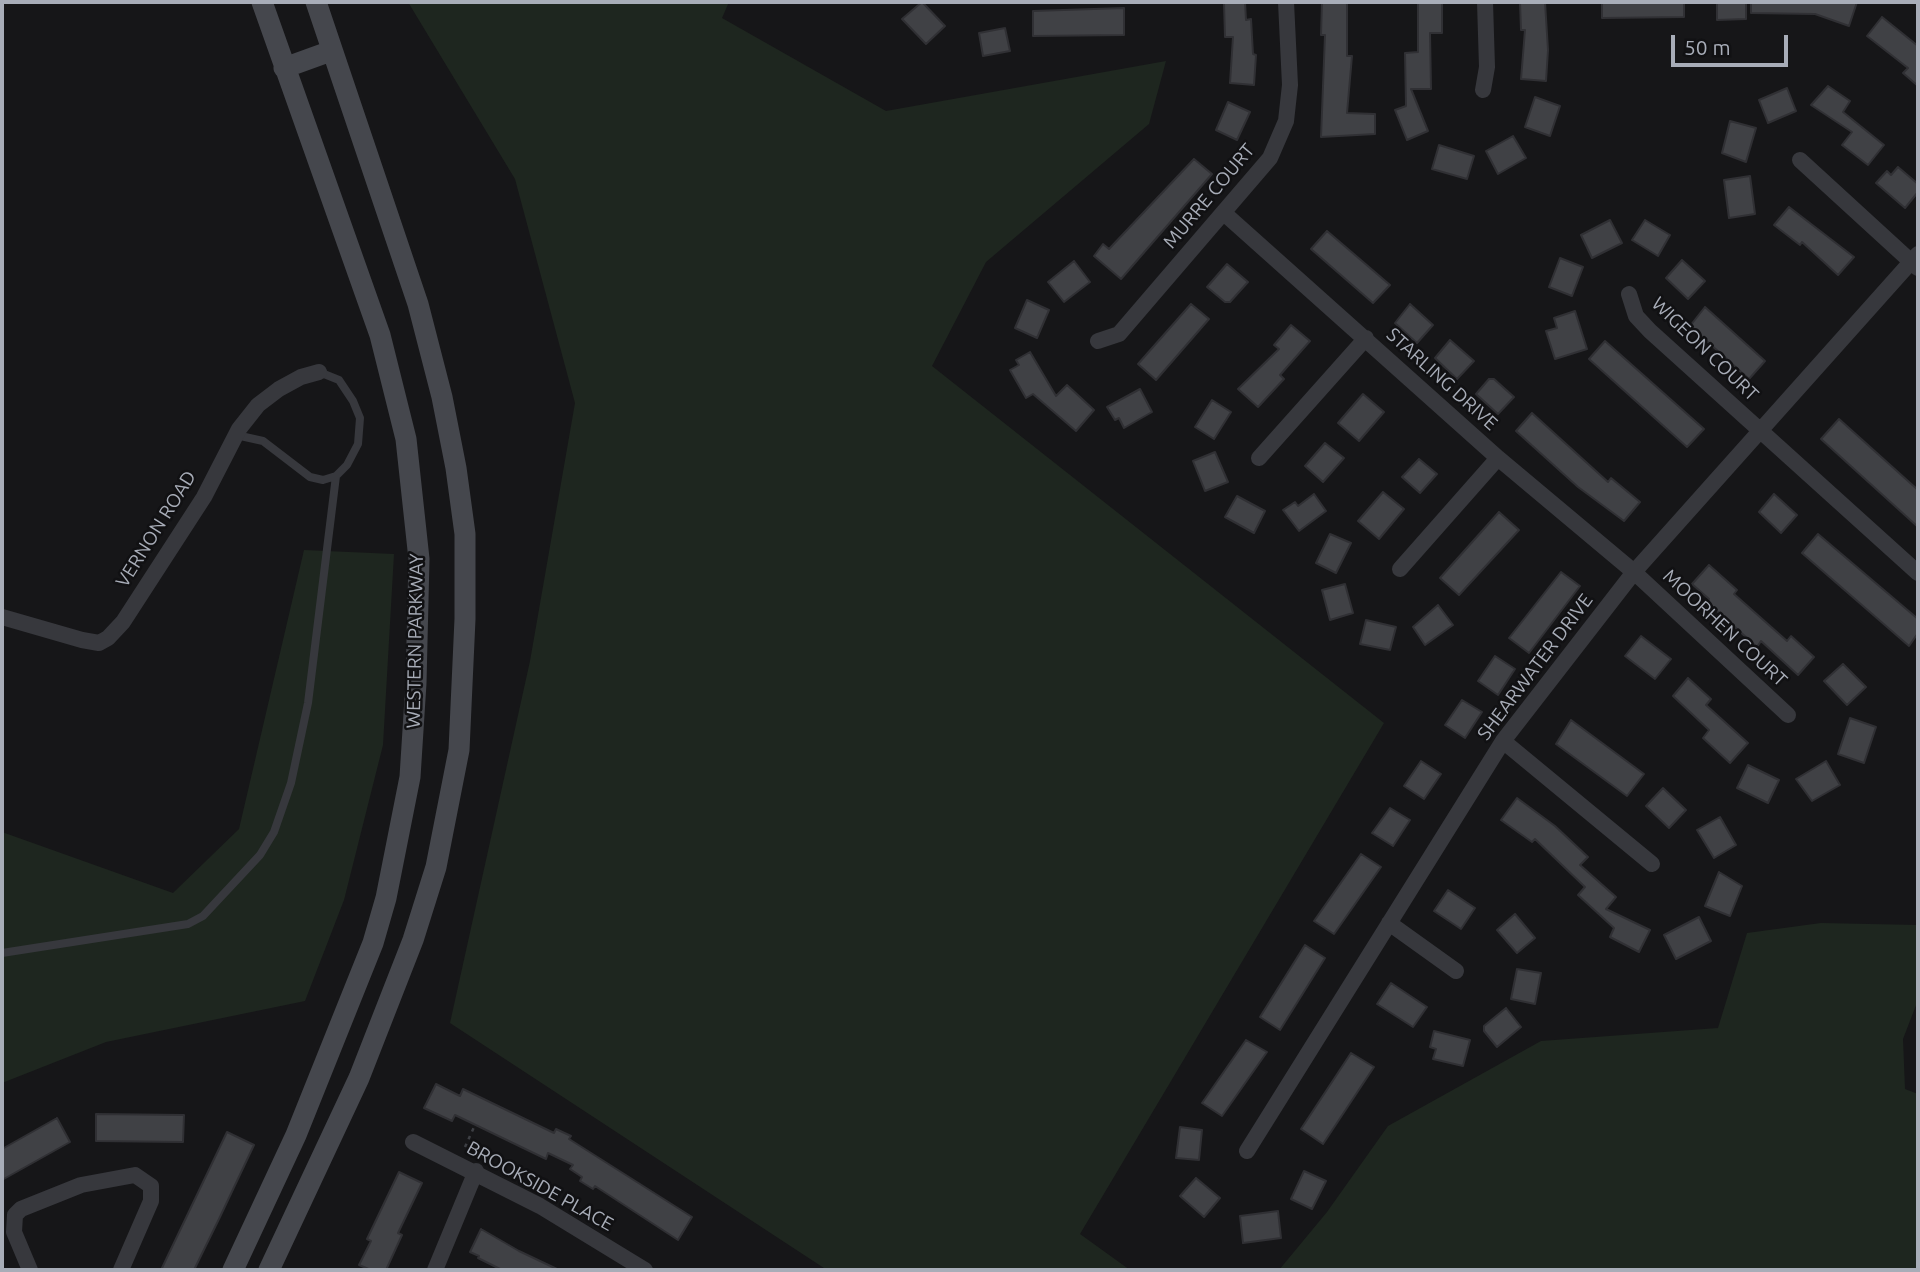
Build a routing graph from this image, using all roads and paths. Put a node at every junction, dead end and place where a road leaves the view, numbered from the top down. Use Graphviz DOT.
graph roads {
  1 [pos="262,2"];
  2 [pos="316,2"];
  3 [pos="1286,2"];
  4 [pos="1485,2"];
  5 [pos="331,51"];
  6 [pos="284,68"];
  7 [pos="1483,90"];
  8 [pos="1800,160"];
  9 [pos="1225,214"];
  10 [pos="1916,261"];
  11 [pos="1629,295"];
  12 [pos="1366,338"];
  13 [pos="1098,341"];
  14 [pos="319,372"];
  15 [pos="1760,430"];
  16 [pos="236,435"];
  17 [pos="1259,458"];
  18 [pos="1498,458"];
  19 [pos="335,476"];
  20 [pos="1400,569"];
  21 [pos="1634,572"];
  22 [pos="1918,573"];
  23 [pos="2,617"];
  24 [pos="1788,715"];
  25 [pos="1503,741"];
  26 [pos="1653,864"];
  27 [pos="1388,923"];
  28 [pos="2,953"];
  29 [pos="1457,971"];
  30 [pos="475,1125"];
  31 [pos="413,1142"];
  32 [pos="465,1147"];
  33 [pos="1247,1151"];
  34 [pos="476,1171"];
  35 [pos="30,1270"];
  36 [pos="121,1270"];
  37 [pos="233,1270"];
  38 [pos="269,1270"];
  39 [pos="435,1270"];
  40 [pos="645,1270"];
  1 -- 6 [label="main road, WESTERN PARKWAY"];
  2 -- 5 [label="main road"];
  3 -- 9 [label="street, MURRE COURT"];
  4 -- 7 [label="street"];
  5 -- 6 [label="main road"];
  5 -- 38 [label="main road"];
  6 -- 37 [label="main road, WESTERN PARKWAY"];
  8 -- 10 [label="street"];
  9 -- 12 [label="street, STARLING DRIVE"];
  9 -- 13 [label="street, MURRE COURT"];
  10 -- 15 [label="street, SHEARWATER DRIVE"];
  11 -- 15 [label="street, WIGEON COURT"];
  12 -- 17 [label="street"];
  12 -- 18 [label="street, STARLING DRIVE"];
  14 -- 16 [label="street, VERNON ROAD"];
  14 -- 19 [label="lane"];
  15 -- 21 [label="street, SHEARWATER DRIVE"];
  15 -- 22 [label="street, WIGEON COURT"];
  16 -- 19 [label="lane"];
  16 -- 23 [label="street, VERNON ROAD"];
  18 -- 20 [label="street"];
  18 -- 21 [label="street, STARLING DRIVE"];
  19 -- 28 [label="lane"];
  21 -- 24 [label="street, MOORHEN COURT"];
  21 -- 25 [label="street, SHEARWATER DRIVE"];
  25 -- 26 [label="street"];
  25 -- 27 [label="street, SHEARWATER DRIVE"];
  27 -- 29 [label="street"];
  27 -- 33 [label="street, SHEARWATER DRIVE"];
  30 -- 32 [label="path"];
  31 -- 34 [label="street, BROOKSIDE PLACE"];
  34 -- 39 [label="street"];
  34 -- 40 [label="street, BROOKSIDE PLACE"];
  35 -- 36 [label="street"];
}
